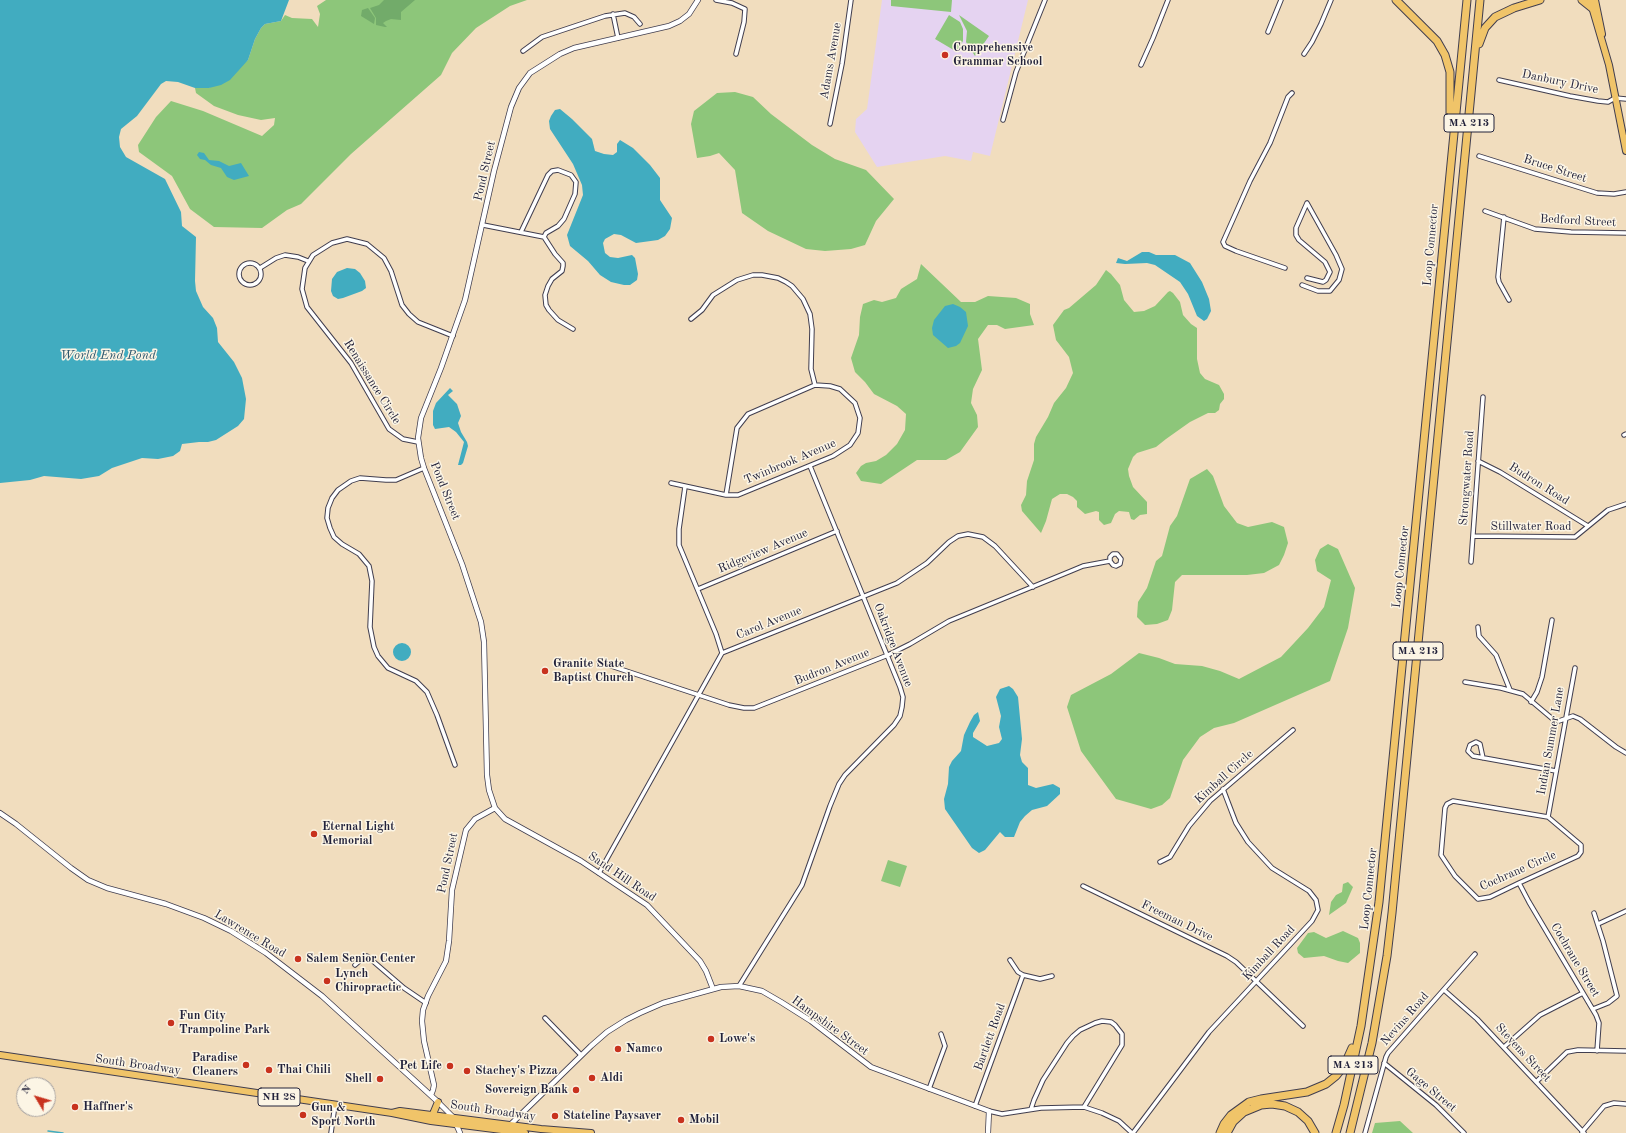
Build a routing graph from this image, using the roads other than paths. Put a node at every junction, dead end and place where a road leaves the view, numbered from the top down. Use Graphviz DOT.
graph roads {
  1 [pos="698,0"];
  2 [pos="716,0"];
  3 [pos="852,0"];
  4 [pos="1045,0"];
  5 [pos="1168,0"];
  6 [pos="1281,0"];
  7 [pos="1331,0"];
  8 [pos="1396,0"];
  9 [pos="1467,0"];
  10 [pos="1480,0"];
  11 [pos="1540,0"];
  12 [pos="1582,0"];
  13 [pos="1590,0"];
  14 [pos="1595,0"];
  15 [pos="1592,8"];
  16 [pos="613,14"];
  17 [pos="640,24"];
  18 [pos="1268,32"];
  19 [pos="618,38"];
  20 [pos="1603,41"];
  21 [pos="523,52"];
  22 [pos="736,54"];
  23 [pos="1304,54"];
  24 [pos="1141,65"];
  25 [pos="1473,79"];
  26 [pos="1499,80"];
  27 [pos="1292,94"];
  28 [pos="1615,98"];
  29 [pos="1626,99"];
  30 [pos="1004,120"];
  31 [pos="830,124"];
  32 [pos="1626,149"];
  33 [pos="1479,156"];
  34 [pos="1450,162"];
  35 [pos="1626,192"];
  36 [pos="1485,211"];
  37 [pos="1504,217"];
  38 [pos="483,225"];
  39 [pos="521,232"];
  40 [pos="1626,233"];
  41 [pos="544,237"];
  42 [pos="308,261"];
  43 [pos="260,268"];
  44 [pos="1285,268"];
  45 [pos="1307,278"];
  46 [pos="1302,285"];
  47 [pos="1509,300"];
  48 [pos="691,319"];
  49 [pos="573,329"];
  50 [pos="453,336"];
  51 [pos="815,385"];
  52 [pos="1483,397"];
  53 [pos="418,442"];
  54 [pos="1478,461"];
  55 [pos="810,466"];
  56 [pos="424,468"];
  57 [pos="671,483"];
  58 [pos="685,487"];
  59 [pos="726,495"];
  60 [pos="1626,504"];
  61 [pos="1588,526"];
  62 [pos="837,531"];
  63 [pos="1473,536"];
  64 [pos="1110,561"];
  65 [pos="1471,562"];
  66 [pos="1033,587"];
  67 [pos="698,589"];
  68 [pos="863,596"];
  69 [pos="1552,620"];
  70 [pos="1478,627"];
  71 [pos="722,653"];
  72 [pos="888,655"];
  73 [pos="599,662"];
  74 [pos="1574,668"];
  75 [pos="1465,682"];
  76 [pos="1510,690"];
  77 [pos="698,695"];
  78 [pos="1531,702"];
  79 [pos="1565,718"];
  80 [pos="1293,730"];
  81 [pos="1626,753"];
  82 [pos="1483,758"];
  83 [pos="455,765"];
  84 [pos="1556,771"];
  85 [pos="1223,789"];
  86 [pos="495,808"];
  87 [pos="0,813"];
  88 [pos="1548,817"];
  89 [pos="1160,862"];
  90 [pos="599,873"];
  91 [pos="1519,883"];
  92 [pos="1083,886"];
  93 [pos="1626,911"];
  94 [pos="1594,913"];
  95 [pos="1598,924"];
  96 [pos="1475,954"];
  97 [pos="1010,960"];
  98 [pos="355,965"];
  99 [pos="1023,975"];
  100 [pos="1052,976"];
  101 [pos="1256,982"];
  102 [pos="739,986"];
  103 [pos="713,989"];
  104 [pos="1444,990"];
  105 [pos="1583,993"];
  106 [pos="1366,996"];
  107 [pos="426,1003"];
  108 [pos="1593,1009"];
  109 [pos="544,1018"];
  110 [pos="1303,1026"];
  111 [pos="941,1034"];
  112 [pos="1504,1047"];
  113 [pos="1597,1051"];
  114 [pos="1626,1051"];
  115 [pos="0,1055"];
  116 [pos="581,1055"];
  117 [pos="1384,1063"];
  118 [pos="1536,1082"];
  119 [pos="929,1089"];
  120 [pos="431,1095"];
  121 [pos="438,1102"];
  122 [pos="1626,1104"];
  123 [pos="335,1105"];
  124 [pos="975,1106"];
  125 [pos="1084,1107"];
  126 [pos="1031,1109"];
  127 [pos="989,1111"];
  128 [pos="392,1113"];
  129 [pos="433,1114"];
  130 [pos="453,1117"];
  131 [pos="456,1124"];
  132 [pos="510,1125"];
  133 [pos="504,1132"];
  134 [pos="1583,1132"];
  135 [pos="331,1133"];
  136 [pos="460,1133"];
  137 [pos="525,1133"];
  138 [pos="591,1133"];
  139 [pos="988,1133"];
  140 [pos="1133,1133"];
  141 [pos="1220,1133"];
  142 [pos="1227,1133"];
  143 [pos="1315,1133"];
  144 [pos="1336,1133"];
  145 [pos="1350,1133"];
  146 [pos="1365,1133"];
  147 [pos="1464,1133"];
  1 -- 19 [label="street, Pond Street"];
  2 -- 22 [label="street"];
  3 -- 31 [label="street, Adams Avenue"];
  4 -- 30 [label="street"];
  5 -- 24 [label="street"];
  6 -- 18 [label="street"];
  7 -- 23 [label="street"];
  8 -- 34 [label="highway"];
  9 -- 34 [label="highway, Loop Connector / MA 213"];
  10 -- 25 [label="highway, Loop Connector / MA 213"];
  11 -- 25 [label="highway"];
  12 -- 15 [label="highway"];
  13 -- 15 [label="main road"];
  14 -- 20 [label="main road"];
  15 -- 20 [label="main road"];
  16 -- 17 [label="street"];
  16 -- 19 [label="street"];
  16 -- 21 [label="street"];
  19 -- 38 [label="street, Pond Street"];
  20 -- 28 [label="main road"];
  25 -- 145 [label="highway, Loop Connector / MA 213"];
  26 -- 28 [label="street, Danbury Drive"];
  27 -- 44 [label="street"];
  28 -- 29 [label="street, Danbury Drive"];
  28 -- 32 [label="main road"];
  33 -- 35 [label="street, Bruce Street"];
  34 -- 106 [label="highway, Loop Connector / MA 213"];
  36 -- 37 [label="street, Bedford Street"];
  37 -- 40 [label="street, Bedford Street"];
  37 -- 47 [label="street"];
  38 -- 39 [label="street"];
  38 -- 50 [label="street, Pond Street"];
  39 -- 41 [label="street"];
  39 -- 41 [label="street"];
  41 -- 49 [label="street"];
  42 -- 43 [label="street"];
  42 -- 50 [label="street"];
  42 -- 53 [label="street, Renaissance Circle"];
  43 -- 43 [label="street"];
  45 -- 46 [label="street"];
  48 -- 51 [label="street"];
  50 -- 53 [label="street, Pond Street"];
  51 -- 55 [label="street, Twinbrook Avenue"];
  51 -- 59 [label="street, Twinbrook Avenue"];
  52 -- 54 [label="street, Strongwater Road"];
  53 -- 56 [label="street, Pond Street"];
  54 -- 61 [label="street, Budron Road"];
  54 -- 63 [label="street, Strongwater Road"];
  55 -- 59 [label="street, Twinbrook Avenue"];
  55 -- 62 [label="street, Oakridge Avenue"];
  56 -- 83 [label="street"];
  56 -- 86 [label="street, Pond Street"];
  57 -- 58 [label="street, Twinbrook Avenue"];
  58 -- 59 [label="street, Twinbrook Avenue"];
  58 -- 67 [label="street"];
  60 -- 61 [label="street, Stillwater Road"];
  61 -- 63 [label="street, Stillwater Road"];
  62 -- 67 [label="street, Ridgeview Avenue"];
  62 -- 68 [label="street, Oakridge Avenue"];
  63 -- 65 [label="street, Strongwater Road"];
  64 -- 66 [label="street, Budron Avenue"];
  66 -- 68 [label="street, Carol Avenue"];
  66 -- 72 [label="street, Budron Avenue"];
  67 -- 71 [label="street"];
  68 -- 71 [label="street, Carol Avenue"];
  68 -- 72 [label="street, Oakridge Avenue"];
  69 -- 78 [label="street"];
  70 -- 76 [label="street"];
  71 -- 77 [label="street"];
  72 -- 77 [label="street, Budron Avenue"];
  72 -- 102 [label="street, Oakridge Avenue"];
  73 -- 77 [label="street, Budron Avenue"];
  74 -- 79 [label="street, Indian Summer Lane"];
  75 -- 76 [label="street"];
  76 -- 78 [label="street"];
  77 -- 90 [label="street"];
  78 -- 79 [label="street"];
  79 -- 81 [label="street"];
  79 -- 84 [label="street, Indian Summer Lane"];
  80 -- 85 [label="street, Kimball Circle"];
  82 -- 82 [label="street"];
  82 -- 84 [label="street"];
  84 -- 88 [label="street, Indian Summer Lane"];
  85 -- 89 [label="street, Kimball Circle"];
  85 -- 101 [label="street, Kimball Road"];
  86 -- 90 [label="street, Sand Hill Road"];
  86 -- 107 [label="street, Pond Street"];
  87 -- 120 [label="street, Lawrence Road"];
  88 -- 91 [label="street, Cochrane Circle"];
  88 -- 91 [label="street, Cochrane Circle"];
  90 -- 103 [label="street, Sand Hill Road"];
  91 -- 105 [label="street, Cochrane Street"];
  92 -- 101 [label="street, Freeman Drive"];
  93 -- 95 [label="street"];
  94 -- 95 [label="street"];
  95 -- 108 [label="street"];
  96 -- 104 [label="street, Nevins Road"];
  97 -- 99 [label="street"];
  98 -- 107 [label="street"];
  99 -- 100 [label="street"];
  99 -- 124 [label="street, Bartlett Road"];
  101 -- 110 [label="street, Freeman Drive"];
  101 -- 140 [label="street, Kimball Road"];
  102 -- 103 [label="street, Hampshire Street"];
  102 -- 119 [label="street, Hampshire Street"];
  103 -- 116 [label="street, Hampshire Street"];
  104 -- 112 [label="street, Stevens Street"];
  104 -- 117 [label="street, Nevins Road"];
  105 -- 108 [label="street, Cochrane Street"];
  105 -- 112 [label="street"];
  106 -- 141 [label="highway"];
  106 -- 144 [label="highway, Loop Connector / MA 213"];
  107 -- 120 [label="street, Pond Street"];
  108 -- 113 [label="street, Cochrane Street"];
  109 -- 116 [label="street"];
  111 -- 119 [label="street"];
  112 -- 118 [label="street, Stevens Street"];
  113 -- 114 [label="street"];
  113 -- 118 [label="street"];
  115 -- 123 [label="main road, South Broadway / NH 28"];
  116 -- 132 [label="street, Hampshire Street"];
  117 -- 146 [label="street, Nevins Road"];
  117 -- 147 [label="street, Gage Street"];
  118 -- 134 [label="street, Stevens Street"];
  119 -- 124 [label="street, Hampshire Street"];
  120 -- 121 [label="street, Lawrence Road"];
  121 -- 129 [label="main road"];
  121 -- 130 [label="street, Lawrence Road"];
  122 -- 134 [label="street"];
  123 -- 128 [label="main road, South Broadway / NH 28"];
  123 -- 135 [label="street"];
  124 -- 127 [label="street, Hampshire Street"];
  125 -- 126 [label="street, Hampshire Street"];
  125 -- 126 [label="street"];
  125 -- 140 [label="street, Hampshire Street"];
  126 -- 127 [label="street, Hampshire Street"];
  127 -- 139 [label="street"];
  128 -- 129 [label="main road, South Broadway / NH 28"];
  128 -- 131 [label="main road, South Broadway / NH 28"];
  129 -- 130 [label="main road, South Broadway / NH 28"];
  130 -- 131 [label="street, Lawrence Road"];
  130 -- 132 [label="main road, South Broadway / NH 28"];
  131 -- 133 [label="main road, South Broadway / NH 28"];
  131 -- 136 [label="street, Lawrence Road"];
  132 -- 133 [label="street, Hampshire Street"];
  132 -- 138 [label="main road, South Broadway / NH 28"];
  133 -- 137 [label="main road, South Broadway / NH 28"];
  142 -- 143 [label="highway"];
}
